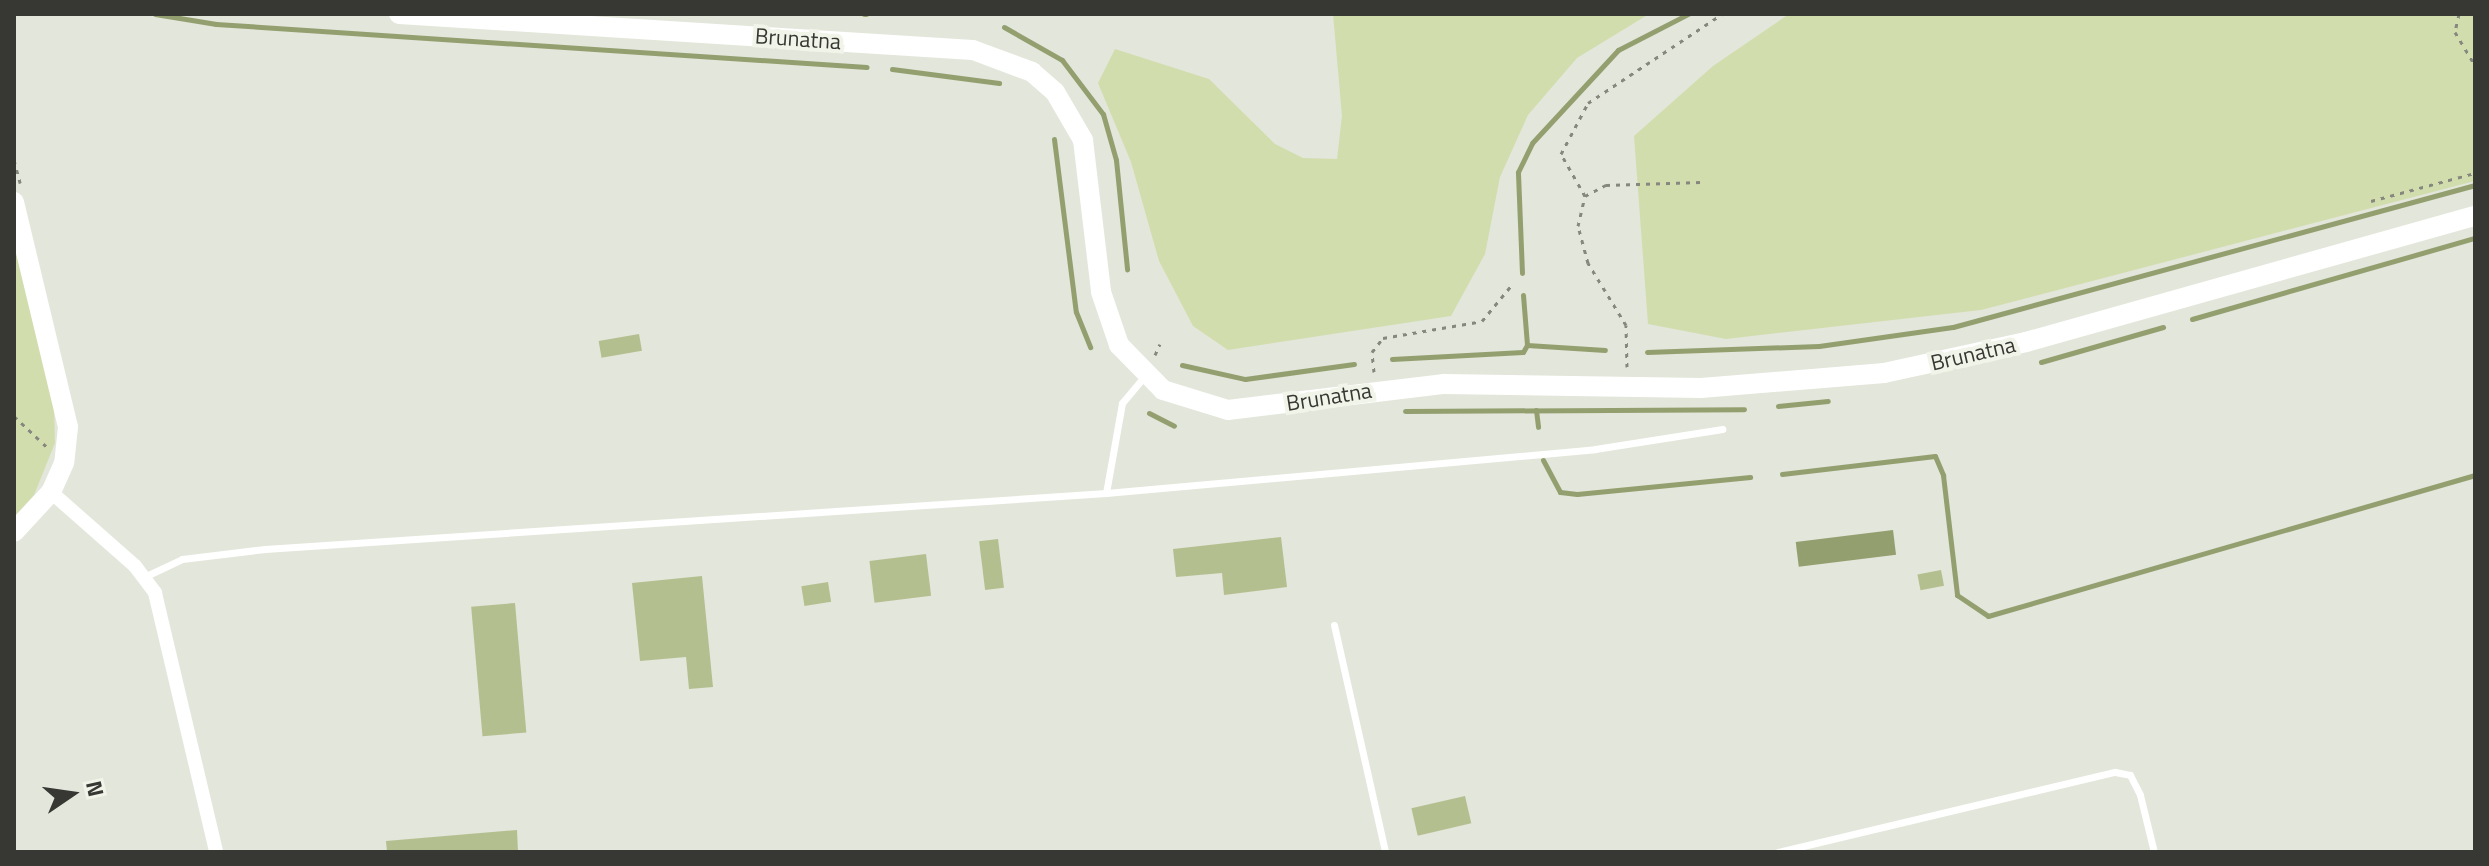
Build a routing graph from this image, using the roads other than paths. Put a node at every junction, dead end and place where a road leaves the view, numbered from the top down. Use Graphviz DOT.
graph roads {
  1 [pos="399,14"];
  2 [pos="14,202"];
  3 [pos="2475,216"];
  4 [pos="1148,370"];
  5 [pos="1722,429"];
  6 [pos="51,492"];
  7 [pos="1106,493"];
  8 [pos="14,532"];
  9 [pos="144,577"];
  10 [pos="1334,625"];
  11 [pos="216,852"];
  12 [pos="1385,852"];
  13 [pos="1778,852"];
  14 [pos="2154,852"];
  1 -- 4 [label="street, Brunatna"];
  2 -- 6 [label="street"];
  3 -- 4 [label="street, Brunatna"];
  4 -- 7 [label="lane"];
  5 -- 7 [label="lane"];
  6 -- 8 [label="street"];
  6 -- 9 [label="street"];
  7 -- 9 [label="lane"];
  9 -- 11 [label="street"];
  10 -- 12 [label="lane"];
  13 -- 14 [label="lane"];
}
